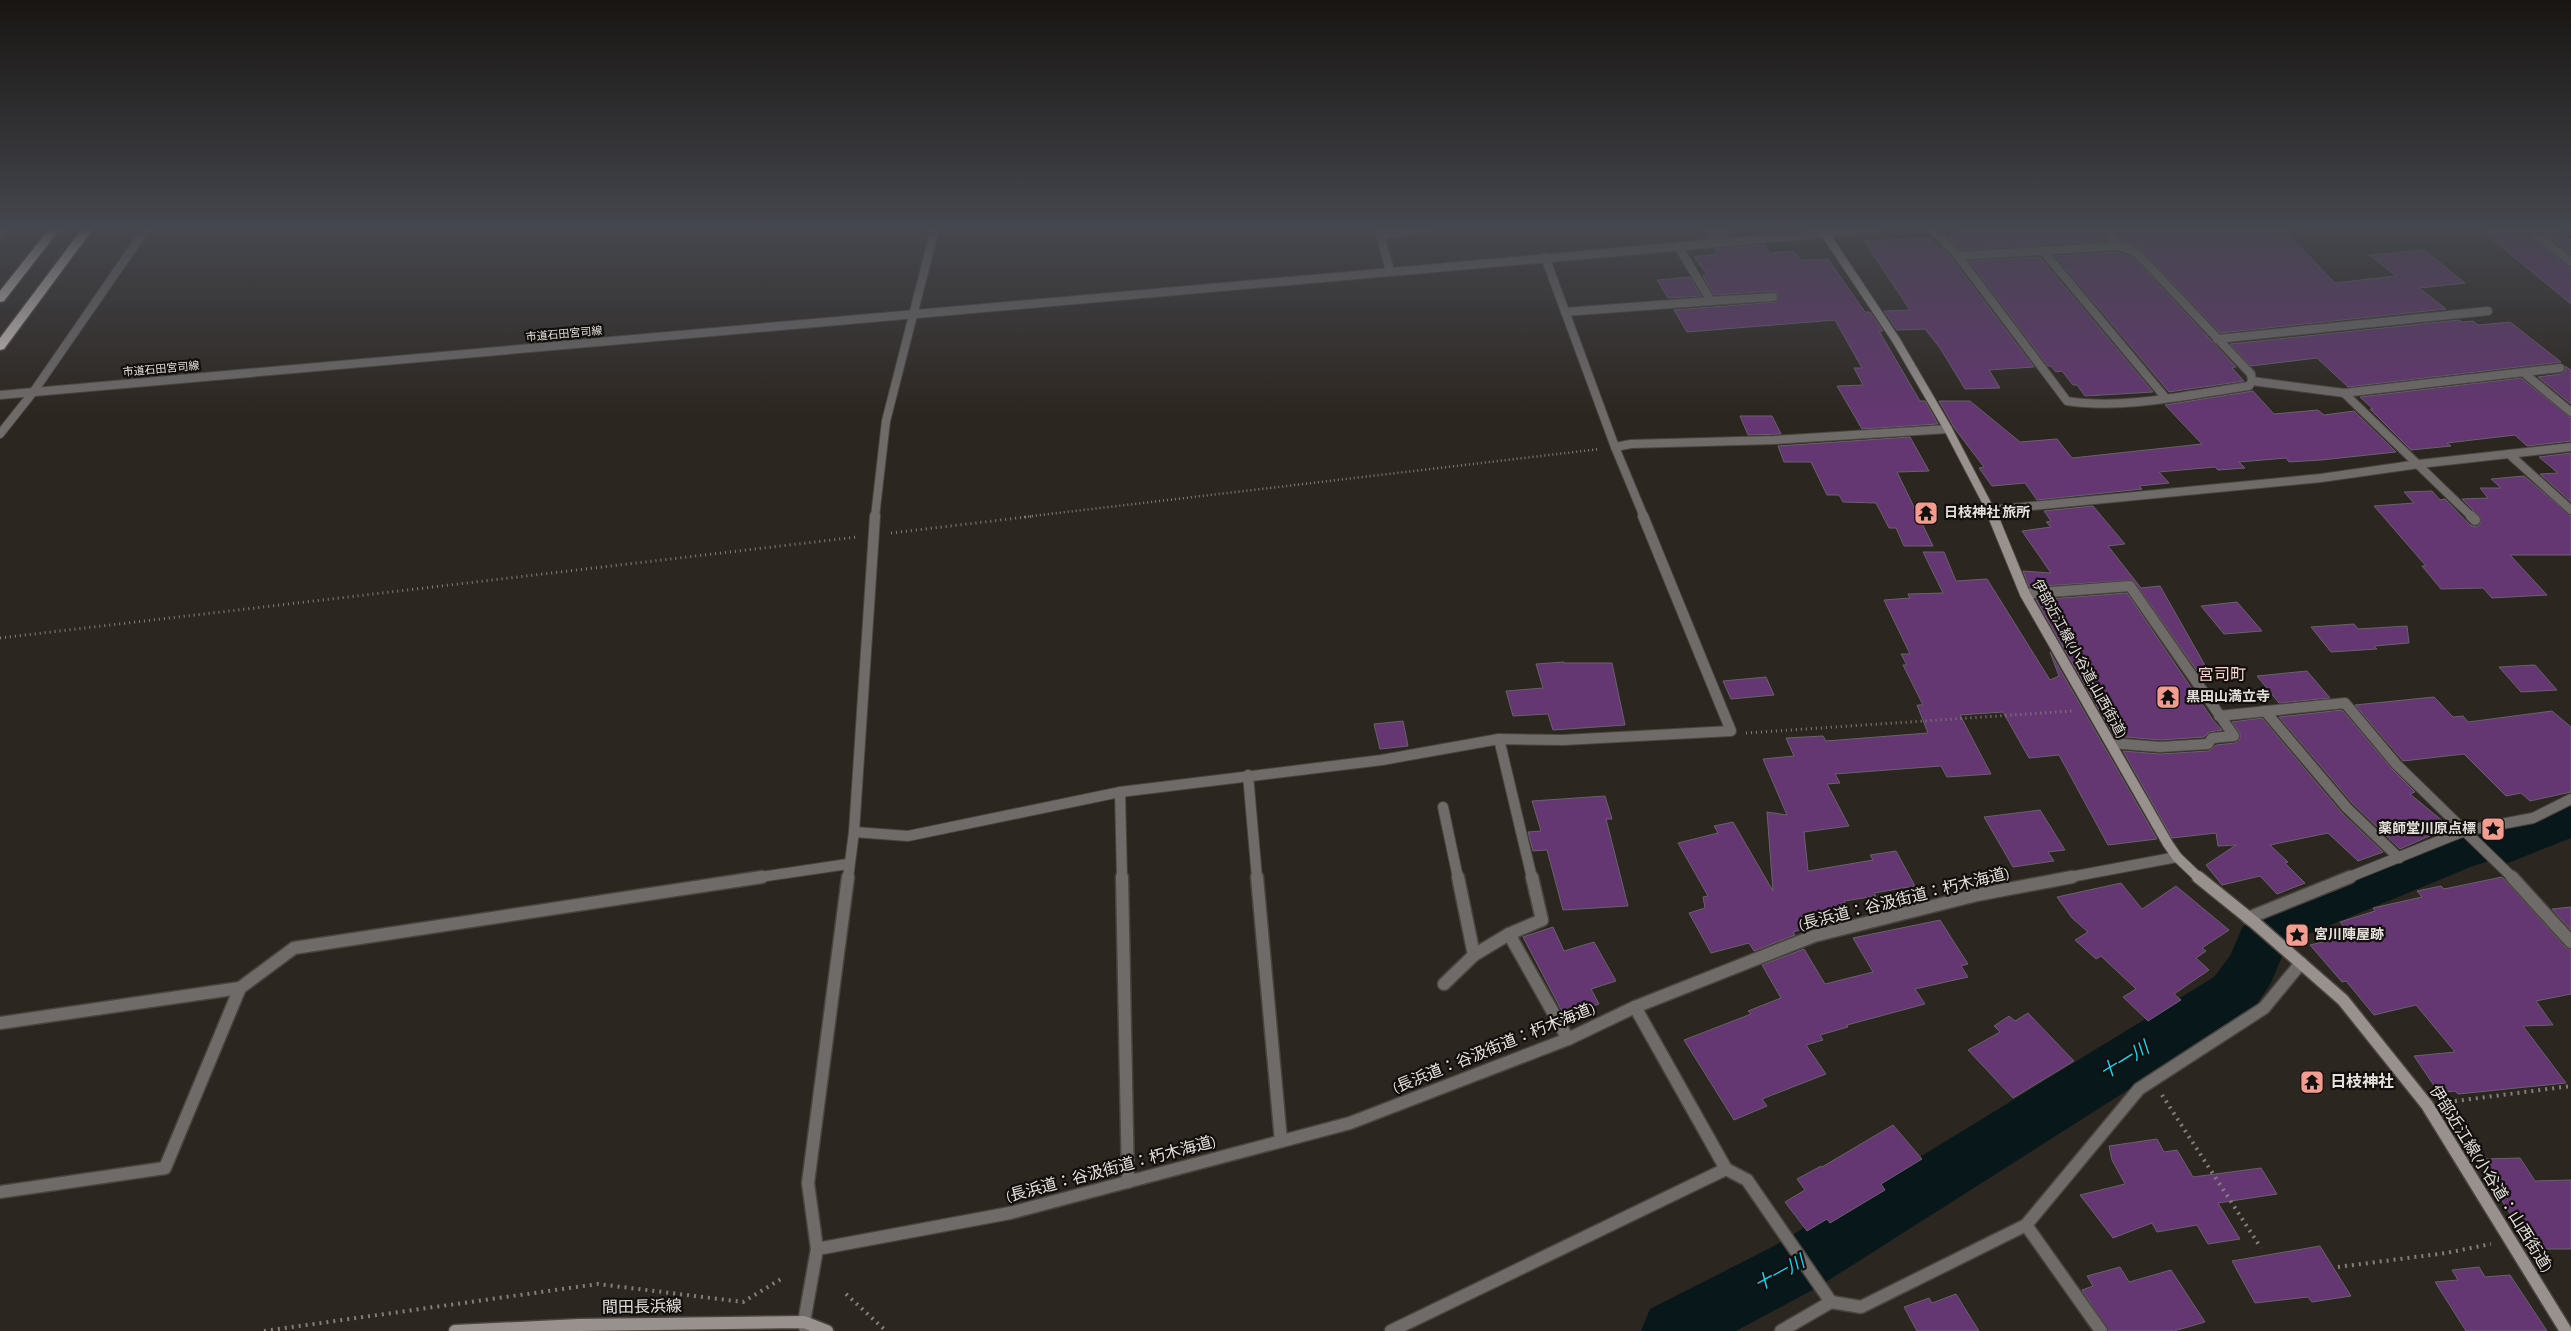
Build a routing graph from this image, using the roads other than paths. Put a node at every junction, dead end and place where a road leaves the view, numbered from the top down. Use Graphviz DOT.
graph roads {
  1 [pos="41,291"];
  2 [pos="103,291"];
  3 [pos="919,291"];
  4 [pos="1167,291"];
  5 [pos="1557,291"];
  6 [pos="1706,291"];
  7 [pos="1863,291"];
  8 [pos="1985,291"];
  9 [pos="2077,291"];
  10 [pos="2172,291"];
  11 [pos="1773,297"];
  12 [pos="1711,300"];
  13 [pos="2488,311"];
  14 [pos="1565,312"];
  15 [pos="913,314"];
  16 [pos="2217,339"];
  17 [pos="0,346"];
  18 [pos="2560,368"];
  19 [pos="2524,373"];
  20 [pos="2252,381"];
  21 [pos="34,391"];
  22 [pos="2344,393"];
  23 [pos="0,395"];
  24 [pos="2164,396"];
  25 [pos="2571,412"];
  26 [pos="1948,428"];
  27 [pos="0,434"];
  28 [pos="1615,447"];
  29 [pos="2571,447"];
  30 [pos="2509,454"];
  31 [pos="2420,464"];
  32 [pos="1991,510"];
  33 [pos="2571,510"];
  34 [pos="2475,520"];
  35 [pos="2025,594"];
  36 [pos="2265,711"];
  37 [pos="2219,716"];
  38 [pos="1500,739"];
  39 [pos="2110,743"];
  40 [pos="1248,775"];
  41 [pos="1120,792"];
  42 [pos="2571,799"];
  43 [pos="1443,807"];
  44 [pos="854,832"];
  45 [pos="2467,834"];
  46 [pos="2177,857"];
  47 [pos="2399,858"];
  48 [pos="848,864"];
  49 [pos="2252,921"];
  50 [pos="1509,934"];
  51 [pos="2571,942"];
  52 [pos="1474,955"];
  53 [pos="2301,963"];
  54 [pos="1444,984"];
  55 [pos="240,988"];
  56 [pos="1635,1007"];
  57 [pos="0,1023"];
  58 [pos="1568,1039"];
  59 [pos="1281,1142"];
  60 [pos="1726,1169"];
  61 [pos="1128,1182"];
  62 [pos="0,1192"];
  63 [pos="2026,1225"];
  64 [pos="817,1249"];
  65 [pos="1831,1302"];
  66 [pos="805,1326"];
  67 [pos="455,1331"];
  68 [pos="827,1331"];
  69 [pos="1391,1331"];
  70 [pos="1781,1331"];
  71 [pos="2101,1331"];
  72 [pos="2566,1331"];
  1 -- 17 [label="highway"];
  2 -- 21 [label="street"];
  3 -- 15 [label="street"];
  4 -- 15 [label="street, 市道石田宮司線"];
  5 -- 14 [label="street"];
  6 -- 12 [label="street"];
  7 -- 26 [label="main road, 伊部近江線(小谷道;山西街道)"];
  8 -- 24 [label="street"];
  9 -- 24 [label="street"];
  10 -- 16 [label="street"];
  11 -- 12 [label="street"];
  12 -- 14 [label="street"];
  13 -- 16 [label="street"];
  14 -- 28 [label="street"];
  15 -- 21 [label="street, 市道石田宮司線"];
  15 -- 44 [label="street"];
  16 -- 20 [label="street"];
  18 -- 19 [label="street"];
  19 -- 22 [label="street"];
  19 -- 25 [label="street"];
  20 -- 22 [label="street"];
  20 -- 24 [label="street"];
  21 -- 23 [label="street, 市道石田宮司線"];
  21 -- 27 [label="street"];
  22 -- 31 [label="street"];
  26 -- 28 [label="street"];
  26 -- 32 [label="main road, 伊部近江線(小谷道;山西街道)"];
  28 -- 38 [label="street"];
  29 -- 30 [label="street"];
  30 -- 31 [label="street"];
  30 -- 33 [label="street"];
  31 -- 32 [label="street"];
  31 -- 34 [label="street"];
  32 -- 35 [label="main road, 伊部近江線(小谷道;山西街道)"];
  35 -- 37 [label="street"];
  35 -- 39 [label="main road, 伊部近江線(小谷道;山西街道)"];
  36 -- 37 [label="street"];
  36 -- 45 [label="street"];
  36 -- 47 [label="street"];
  37 -- 39 [label="street"];
  38 -- 40 [label="street"];
  38 -- 50 [label="street"];
  39 -- 46 [label="main road, 伊部近江線(小谷道;山西街道)"];
  40 -- 41 [label="street"];
  40 -- 59 [label="street"];
  41 -- 44 [label="street"];
  41 -- 61 [label="street"];
  42 -- 45 [label="street"];
  43 -- 52 [label="street"];
  44 -- 48 [label="street"];
  45 -- 47 [label="street"];
  45 -- 51 [label="street"];
  46 -- 49 [label="main road, 伊部近江線(小谷道;山西街道)"];
  46 -- 56 [label="street, (長浜道：谷汲街道：朽木海道)"];
  47 -- 49 [label="street"];
  48 -- 55 [label="street"];
  48 -- 64 [label="street"];
  49 -- 53 [label="main road, 伊部近江線(小谷道：山西街道)"];
  50 -- 52 [label="street"];
  50 -- 58 [label="street"];
  52 -- 54 [label="street"];
  53 -- 63 [label="street"];
  53 -- 72 [label="main road, 伊部近江線(小谷道：山西街道)"];
  55 -- 57 [label="street"];
  55 -- 62 [label="street"];
  56 -- 58 [label="street, (長浜道：谷汲街道：朽木海道)"];
  56 -- 60 [label="street"];
  58 -- 59 [label="street, (長浜道：谷汲街道：朽木海道)"];
  59 -- 61 [label="street, (長浜道：谷汲街道：朽木海道)"];
  60 -- 65 [label="street"];
  60 -- 69 [label="street"];
  61 -- 64 [label="street, (長浜道：谷汲街道：朽木海道)"];
  63 -- 65 [label="street"];
  63 -- 71 [label="street"];
  64 -- 66 [label="street"];
  65 -- 70 [label="street"];
  66 -- 67 [label="main road, 間田長浜線"];
  66 -- 68 [label="main road, 間田長浜線"];
}
